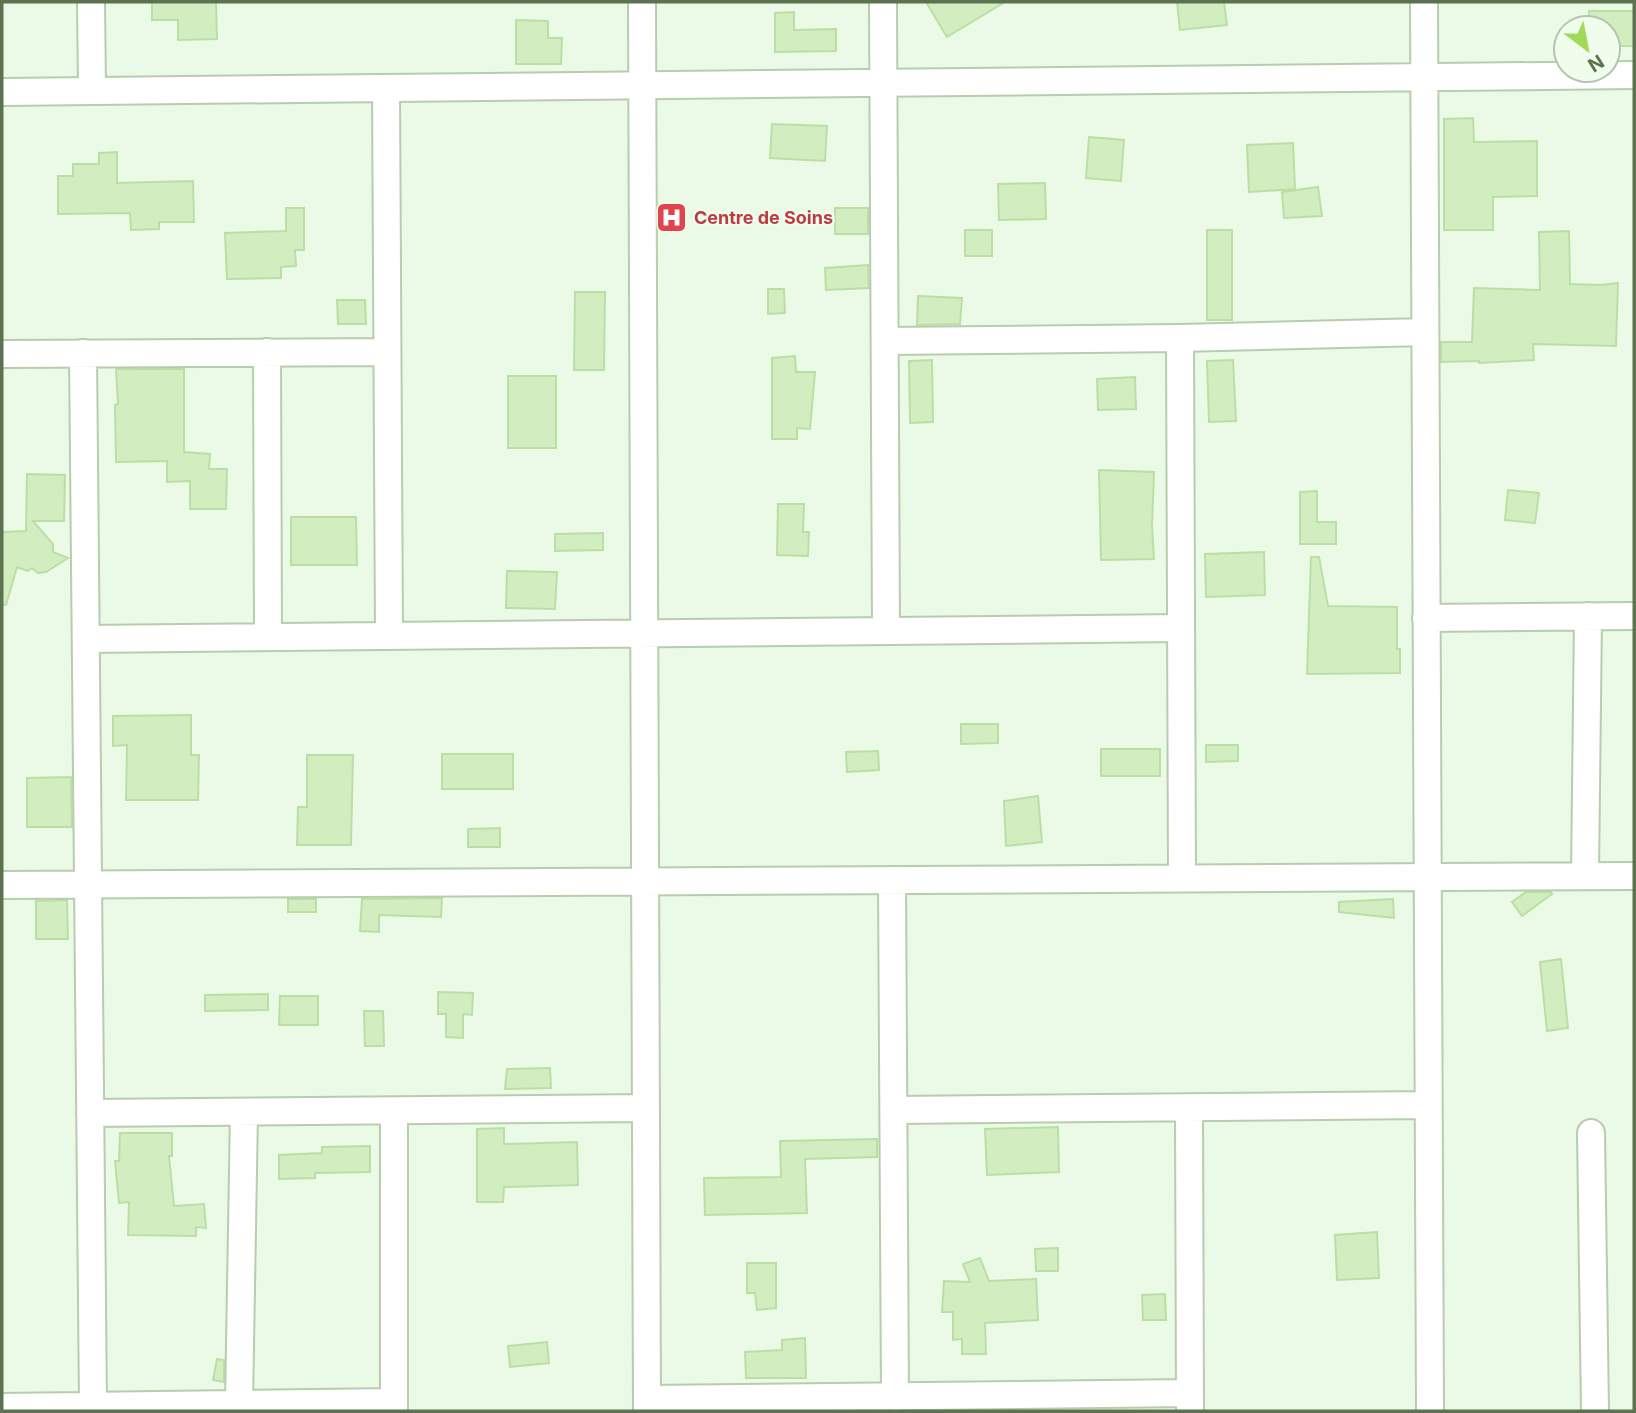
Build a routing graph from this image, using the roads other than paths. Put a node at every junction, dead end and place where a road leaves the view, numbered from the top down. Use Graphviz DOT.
graph roads {
  1 [pos="91,2"];
  2 [pos="642,2"];
  3 [pos="883,2"];
  4 [pos="1424,2"];
  5 [pos="1634,75"];
  6 [pos="1424,77"];
  7 [pos="884,83"];
  8 [pos="642,85"];
  9 [pos="386,88"];
  10 [pos="92,91"];
  11 [pos="2,92"];
  12 [pos="1425,332"];
  13 [pos="1180,338"];
  14 [pos="885,341"];
  15 [pos="267,352"];
  16 [pos="387,352"];
  17 [pos="83,353"];
  18 [pos="2,354"];
  19 [pos="1634,616"];
  20 [pos="1588,617"];
  21 [pos="1426,618"];
  22 [pos="1181,628"];
  23 [pos="886,631"];
  24 [pos="644,633"];
  25 [pos="388,636"];
  26 [pos="268,638"];
  27 [pos="86,639"];
  28 [pos="1585,876"];
  29 [pos="1634,876"];
  30 [pos="1427,877"];
  31 [pos="1182,878"];
  32 [pos="892,880"];
  33 [pos="645,881"];
  34 [pos="88,884"];
  35 [pos="2,885"];
  36 [pos="1428,1105"];
  37 [pos="646,1108"];
  38 [pos="1189,1108"];
  39 [pos="894,1110"];
  40 [pos="394,1111"];
  41 [pos="244,1112"];
  42 [pos="90,1113"];
  43 [pos="1591,1133"];
  44 [pos="894,1396"];
  45 [pos="1190,1402"];
  46 [pos="239,1404"];
  47 [pos="647,1405"];
  48 [pos="93,1406"];
  49 [pos="2,1407"];
  50 [pos="394,1407"];
  51 [pos="1430,1411"];
  52 [pos="1595,1411"];
  1 -- 10 [label="street"];
  2 -- 8 [label="street"];
  3 -- 7 [label="street"];
  4 -- 6 [label="street"];
  5 -- 6 [label="street"];
  6 -- 7 [label="street"];
  6 -- 12 [label="street"];
  7 -- 8 [label="street"];
  7 -- 14 [label="street"];
  8 -- 9 [label="street"];
  8 -- 24 [label="street"];
  9 -- 10 [label="street"];
  9 -- 16 [label="street"];
  10 -- 11 [label="street"];
  12 -- 13 [label="street"];
  12 -- 21 [label="street"];
  13 -- 14 [label="street"];
  13 -- 22 [label="street"];
  14 -- 23 [label="street"];
  15 -- 16 [label="street"];
  15 -- 17 [label="street"];
  15 -- 26 [label="street"];
  16 -- 25 [label="street"];
  17 -- 18 [label="street"];
  17 -- 27 [label="street"];
  19 -- 20 [label="street"];
  20 -- 21 [label="street"];
  20 -- 28 [label="street"];
  21 -- 30 [label="street"];
  22 -- 23 [label="street"];
  22 -- 31 [label="street"];
  23 -- 24 [label="street"];
  24 -- 25 [label="street"];
  24 -- 33 [label="street"];
  25 -- 26 [label="street"];
  26 -- 27 [label="street"];
  27 -- 34 [label="street"];
  28 -- 29 [label="street"];
  28 -- 30 [label="street"];
  30 -- 31 [label="street"];
  30 -- 36 [label="street"];
  31 -- 32 [label="street"];
  32 -- 33 [label="street"];
  32 -- 39 [label="street"];
  33 -- 34 [label="street"];
  33 -- 37 [label="street"];
  34 -- 35 [label="street"];
  34 -- 42 [label="street"];
  36 -- 38 [label="street"];
  36 -- 51 [label="street"];
  37 -- 40 [label="street"];
  37 -- 47 [label="street"];
  38 -- 39 [label="street"];
  38 -- 45 [label="street"];
  39 -- 44 [label="street"];
  40 -- 41 [label="street"];
  40 -- 50 [label="street"];
  41 -- 42 [label="street"];
  41 -- 46 [label="street"];
  42 -- 48 [label="street"];
  43 -- 52 [label="street"];
  44 -- 45 [label="street"];
  44 -- 47 [label="street"];
  46 -- 48 [label="street"];
  46 -- 50 [label="street"];
  48 -- 49 [label="street"];
}
